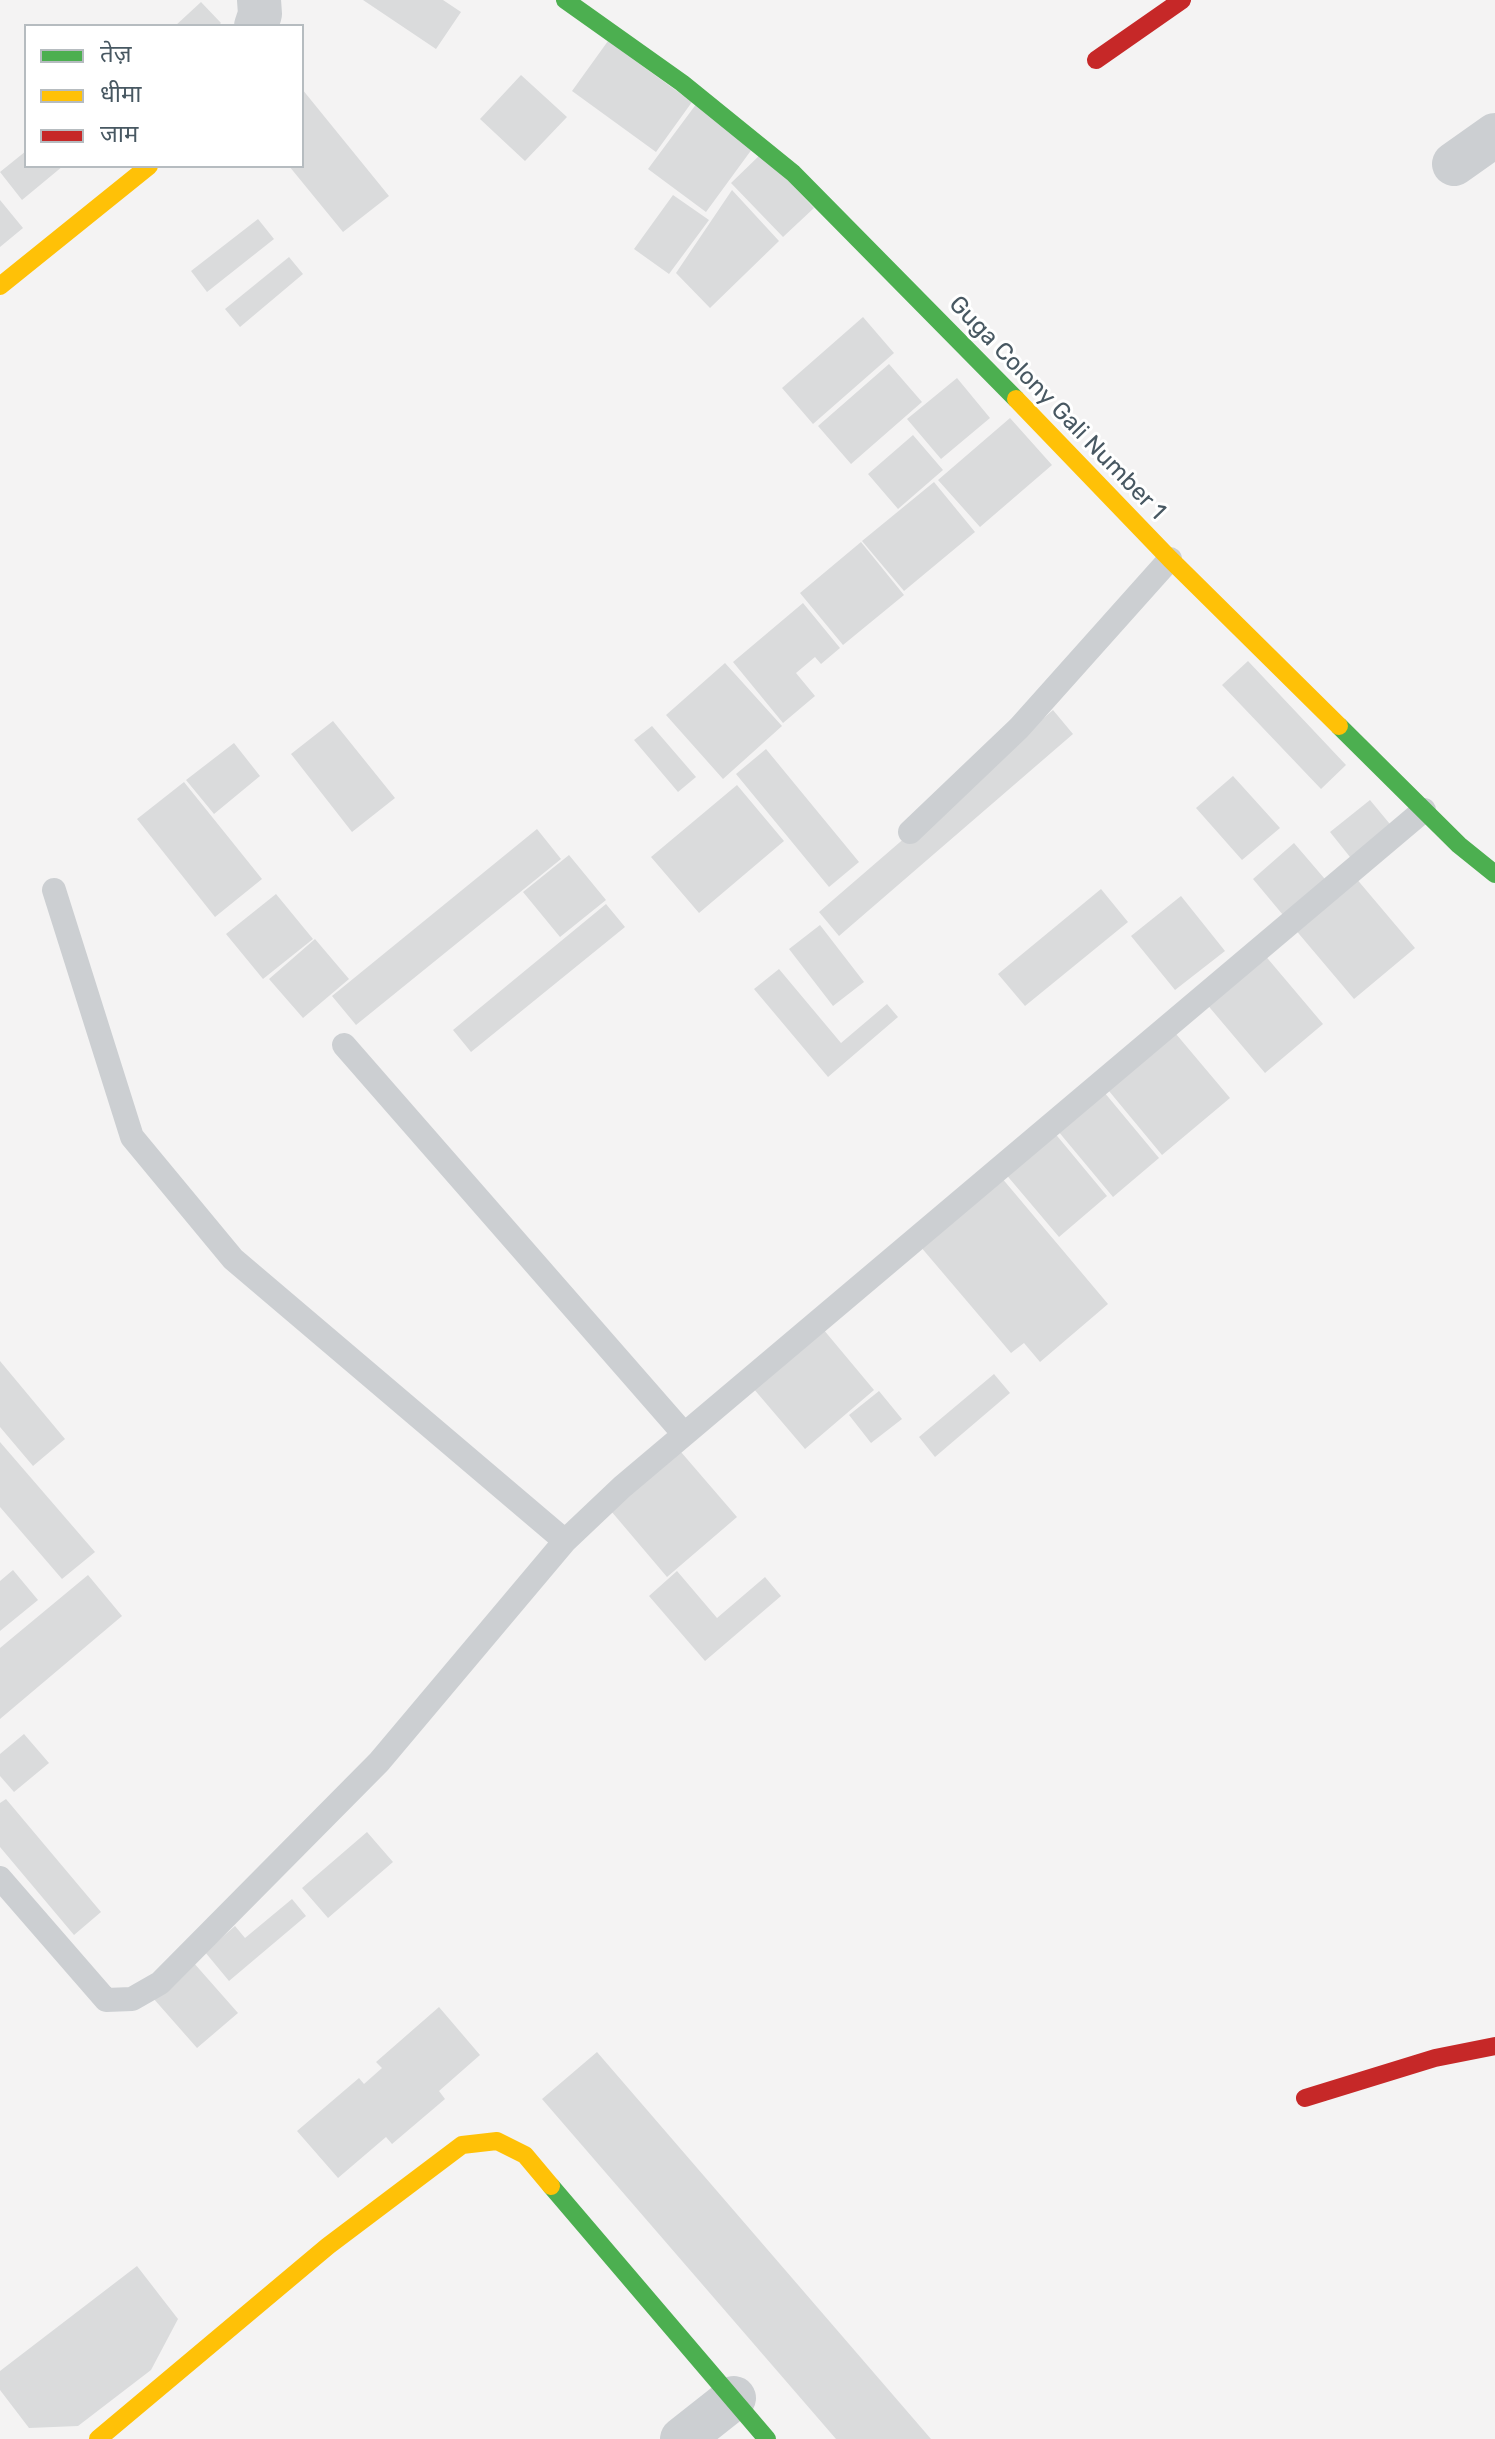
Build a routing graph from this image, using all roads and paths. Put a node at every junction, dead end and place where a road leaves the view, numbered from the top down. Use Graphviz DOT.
graph roads {
  1 [pos="259,0"];
  2 [pos="565,0"];
  3 [pos="1182,0"];
  4 [pos="257,24"];
  5 [pos="1096,60"];
  6 [pos="1495,135"];
  7 [pos="1454,164"];
  8 [pos="147,168"];
  9 [pos="0,286"];
  10 [pos="1170,559"];
  11 [pos="1424,810"];
  12 [pos="910,832"];
  13 [pos="1495,874"];
  14 [pos="54,890"];
  15 [pos="344,1045"];
  16 [pos="684,1434"];
  17 [pos="565,1541"];
  18 [pos="0,1878"];
  19 [pos="1495,2046"];
  20 [pos="1305,2098"];
  21 [pos="734,2398"];
  22 [pos="98,2439"];
  23 [pos="682,2439"];
  24 [pos="767,2439"];
  1 -- 4 [label="street"];
  2 -- 10 [label="street, Guga Colony Gali Number 1"];
  3 -- 5 [label="street"];
  6 -- 7 [label="street"];
  8 -- 9 [label="street"];
  10 -- 11 [label="street, Guga Colony Gali Number 1"];
  10 -- 12 [label="lane"];
  11 -- 13 [label="street, Guga Colony Gali Number 1"];
  11 -- 16 [label="lane"];
  14 -- 17 [label="lane"];
  15 -- 16 [label="lane"];
  16 -- 17 [label="lane"];
  17 -- 18 [label="lane"];
  19 -- 20 [label="street"];
  21 -- 22 [label="street"];
  21 -- 23 [label="street"];
  21 -- 24 [label="street"];
}
